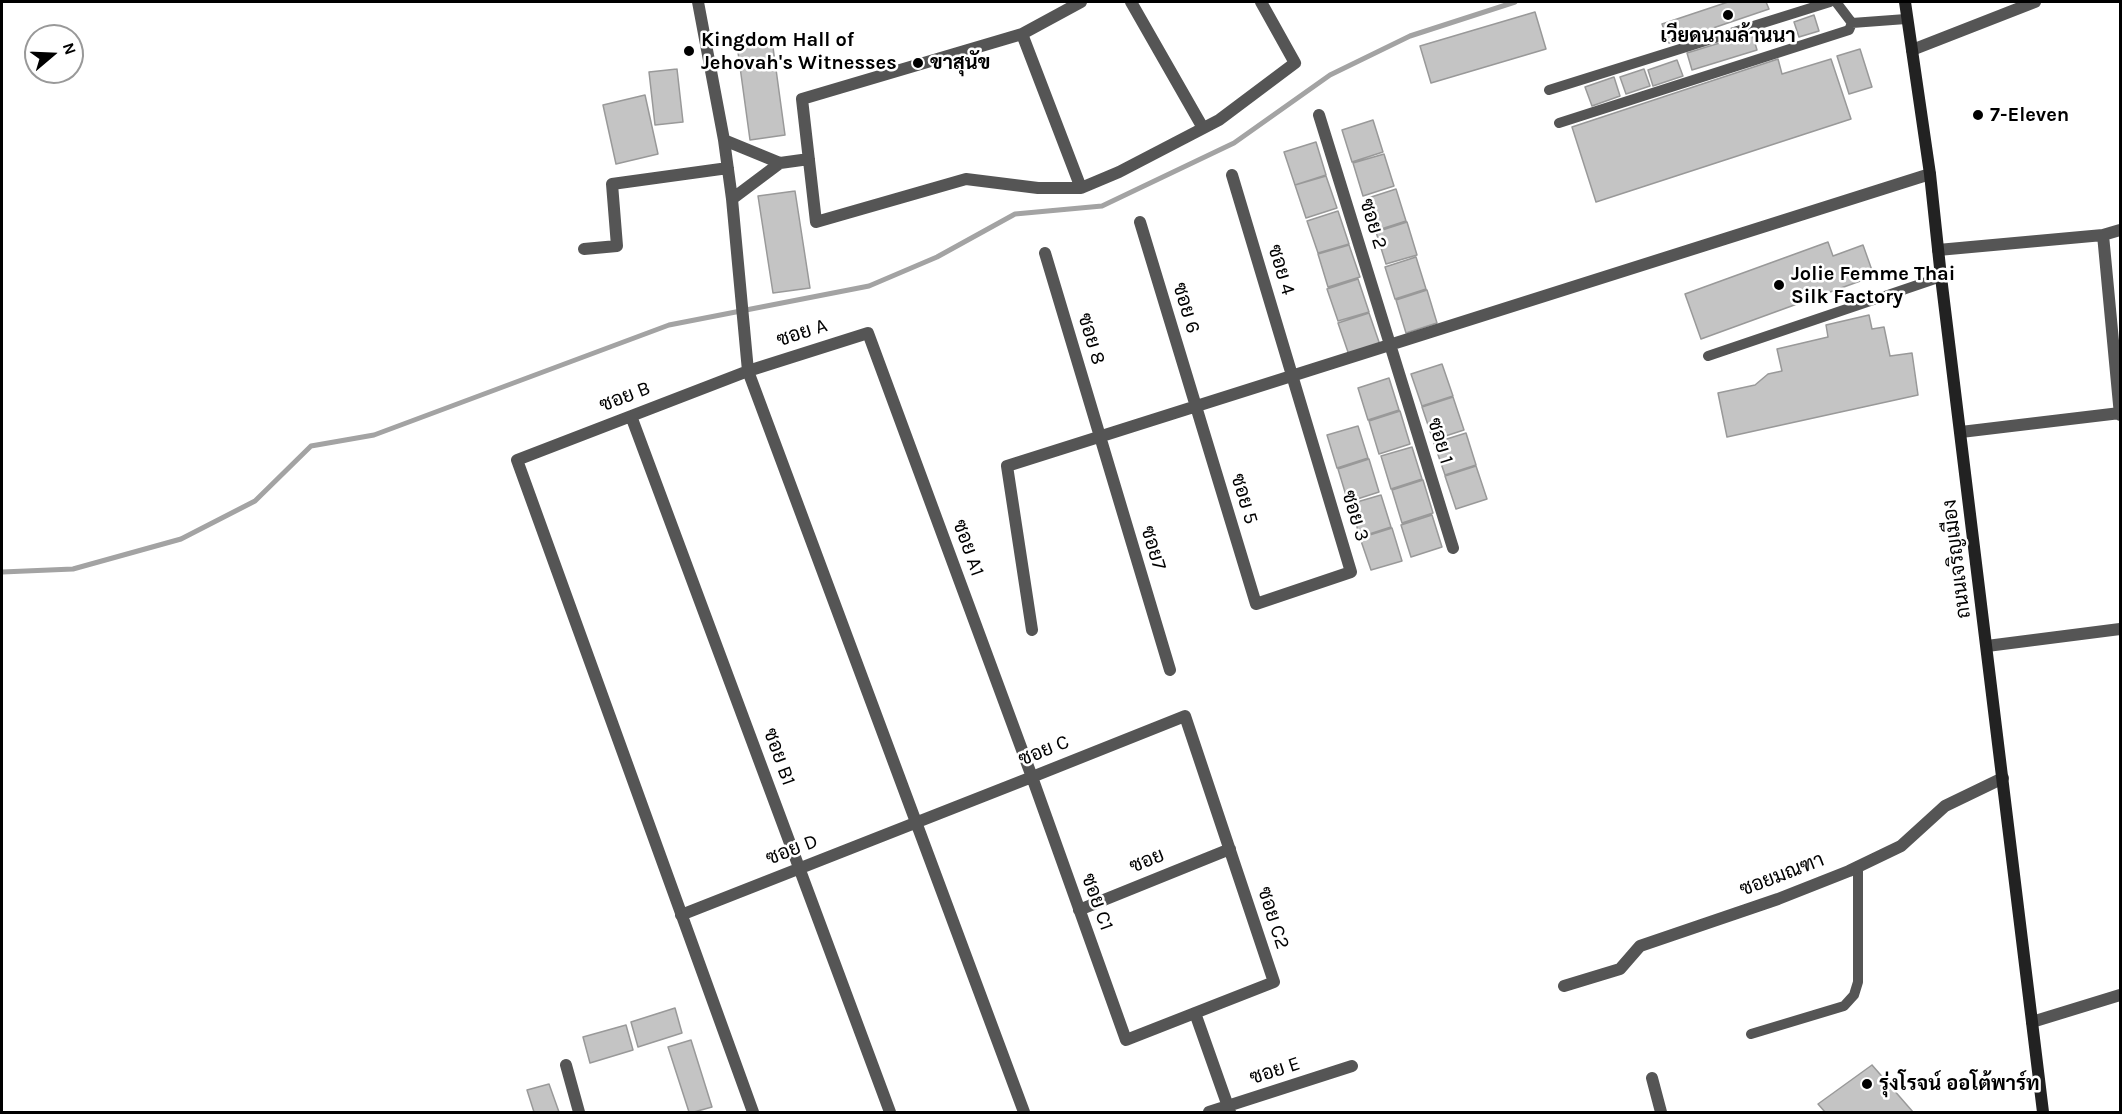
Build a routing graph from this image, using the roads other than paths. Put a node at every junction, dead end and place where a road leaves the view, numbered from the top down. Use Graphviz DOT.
graph roads {
  1 [pos="698,2"];
  2 [pos="1081,2"];
  3 [pos="1131,2"];
  4 [pos="1261,2"];
  5 [pos="1830,2"];
  6 [pos="1836,2"];
  7 [pos="1905,2"];
  8 [pos="2036,2"];
  9 [pos="1906,19"];
  10 [pos="1852,23"];
  11 [pos="1022,34"];
  12 [pos="1912,50"];
  13 [pos="1549,90"];
  14 [pos="1319,115"];
  15 [pos="1559,123"];
  16 [pos="1203,128"];
  17 [pos="724,140"];
  18 [pos="809,159"];
  19 [pos="780,163"];
  20 [pos="728,168"];
  21 [pos="1930,174"];
  22 [pos="1232,175"];
  23 [pos="1081,188"];
  24 [pos="732,199"];
  25 [pos="1140,222"];
  26 [pos="2121,230"];
  27 [pos="2103,235"];
  28 [pos="584,249"];
  29 [pos="1938,250"];
  30 [pos="1045,253"];
  31 [pos="1941,277"];
  32 [pos="868,333"];
  33 [pos="1390,345"];
  34 [pos="1708,356"];
  35 [pos="748,371"];
  36 [pos="1292,376"];
  37 [pos="1196,406"];
  38 [pos="2120,413"];
  39 [pos="632,416"];
  40 [pos="1961,432"];
  41 [pos="1100,436"];
  42 [pos="1453,548"];
  43 [pos="1256,604"];
  44 [pos="2121,629"];
  45 [pos="1032,630"];
  46 [pos="1987,646"];
  47 [pos="1170,670"];
  48 [pos="1185,716"];
  49 [pos="1032,777"];
  50 [pos="2003,778"];
  51 [pos="917,822"];
  52 [pos="1230,849"];
  53 [pos="1858,866"];
  54 [pos="799,868"];
  55 [pos="1079,910"];
  56 [pos="681,915"];
  57 [pos="1564,986"];
  58 [pos="2121,995"];
  59 [pos="1195,1013"];
  60 [pos="2032,1022"];
  61 [pos="1751,1034"];
  62 [pos="1126,1040"];
  63 [pos="566,1065"];
  64 [pos="1352,1066"];
  65 [pos="1652,1078"];
  66 [pos="1229,1110"];
  67 [pos="579,1113"];
  68 [pos="753,1113"];
  69 [pos="890,1113"];
  70 [pos="1024,1113"];
  71 [pos="1209,1113"];
  72 [pos="1661,1113"];
  73 [pos="2043,1113"];
  1 -- 17 [label="street"];
  2 -- 11 [label="street"];
  3 -- 16 [label="street"];
  4 -- 16 [label="street"];
  5 -- 13 [label="lane"];
  6 -- 10 [label="lane"];
  7 -- 9 [label="main road, ถนนเจริญเมือง"];
  8 -- 12 [label="street"];
  9 -- 10 [label="lane"];
  9 -- 12 [label="main road, ถนนเจริญเมือง"];
  10 -- 15 [label="lane"];
  11 -- 18 [label="street"];
  11 -- 23 [label="street"];
  12 -- 21 [label="main road, ถนนเจริญเมือง"];
  14 -- 33 [label="street, ซอย 2"];
  16 -- 23 [label="street"];
  17 -- 19 [label="street"];
  17 -- 20 [label="street"];
  18 -- 19 [label="street"];
  18 -- 23 [label="street"];
  19 -- 24 [label="street"];
  20 -- 24 [label="street"];
  20 -- 28 [label="street"];
  21 -- 29 [label="main road, ถนนเจริญเมือง"];
  21 -- 33 [label="street"];
  22 -- 36 [label="street, ซอย 4"];
  24 -- 35 [label="street"];
  25 -- 37 [label="street, ซอย 6"];
  26 -- 27 [label="street"];
  27 -- 29 [label="street"];
  27 -- 38 [label="street"];
  29 -- 31 [label="main road, ถนนเจริญเมือง"];
  30 -- 41 [label="street, ซอย 8"];
  31 -- 34 [label="lane"];
  31 -- 40 [label="main road, ถนนเจริญเมือง"];
  32 -- 35 [label="street, ซอย A"];
  32 -- 49 [label="street, ซอย A1"];
  33 -- 36 [label="street"];
  33 -- 42 [label="street, ซอย 1"];
  35 -- 39 [label="street, ซอย B"];
  35 -- 51 [label="street"];
  36 -- 37 [label="street"];
  36 -- 43 [label="street, ซอย 3"];
  37 -- 41 [label="street"];
  37 -- 43 [label="street, ซอย 5"];
  38 -- 40 [label="street"];
  39 -- 54 [label="street, ซอย B1"];
  39 -- 56 [label="street, ซอย B"];
  40 -- 46 [label="main road, ถนนเจริญเมือง"];
  41 -- 45 [label="street"];
  41 -- 47 [label="street, ซอย7"];
  44 -- 46 [label="street"];
  46 -- 50 [label="main road, ถนนเจริญเมือง"];
  48 -- 49 [label="street, ซอย C"];
  48 -- 52 [label="street, ซอย C2"];
  49 -- 51 [label="street, ซอย C"];
  49 -- 55 [label="street, ซอย C1"];
  50 -- 53 [label="street, ซอยมณฑา"];
  50 -- 60 [label="main road, ถนนเจริญเมือง"];
  51 -- 54 [label="street, ซอย D"];
  51 -- 70 [label="street"];
  52 -- 55 [label="street, ซอย"];
  52 -- 59 [label="street, ซอย C2"];
  53 -- 57 [label="street, ซอยมณฑา"];
  53 -- 61 [label="lane"];
  54 -- 56 [label="street, ซอย D"];
  54 -- 69 [label="street, ซอย B1"];
  55 -- 62 [label="street, ซอย C1"];
  56 -- 68 [label="street"];
  58 -- 60 [label="street"];
  59 -- 62 [label="street, ซอย C2"];
  59 -- 66 [label="street"];
  60 -- 73 [label="main road, ถนนเจริญเมือง"];
  63 -- 67 [label="street"];
  64 -- 66 [label="street, ซอย E"];
  65 -- 72 [label="street"];
  66 -- 71 [label="street, ซอย E"];
}
